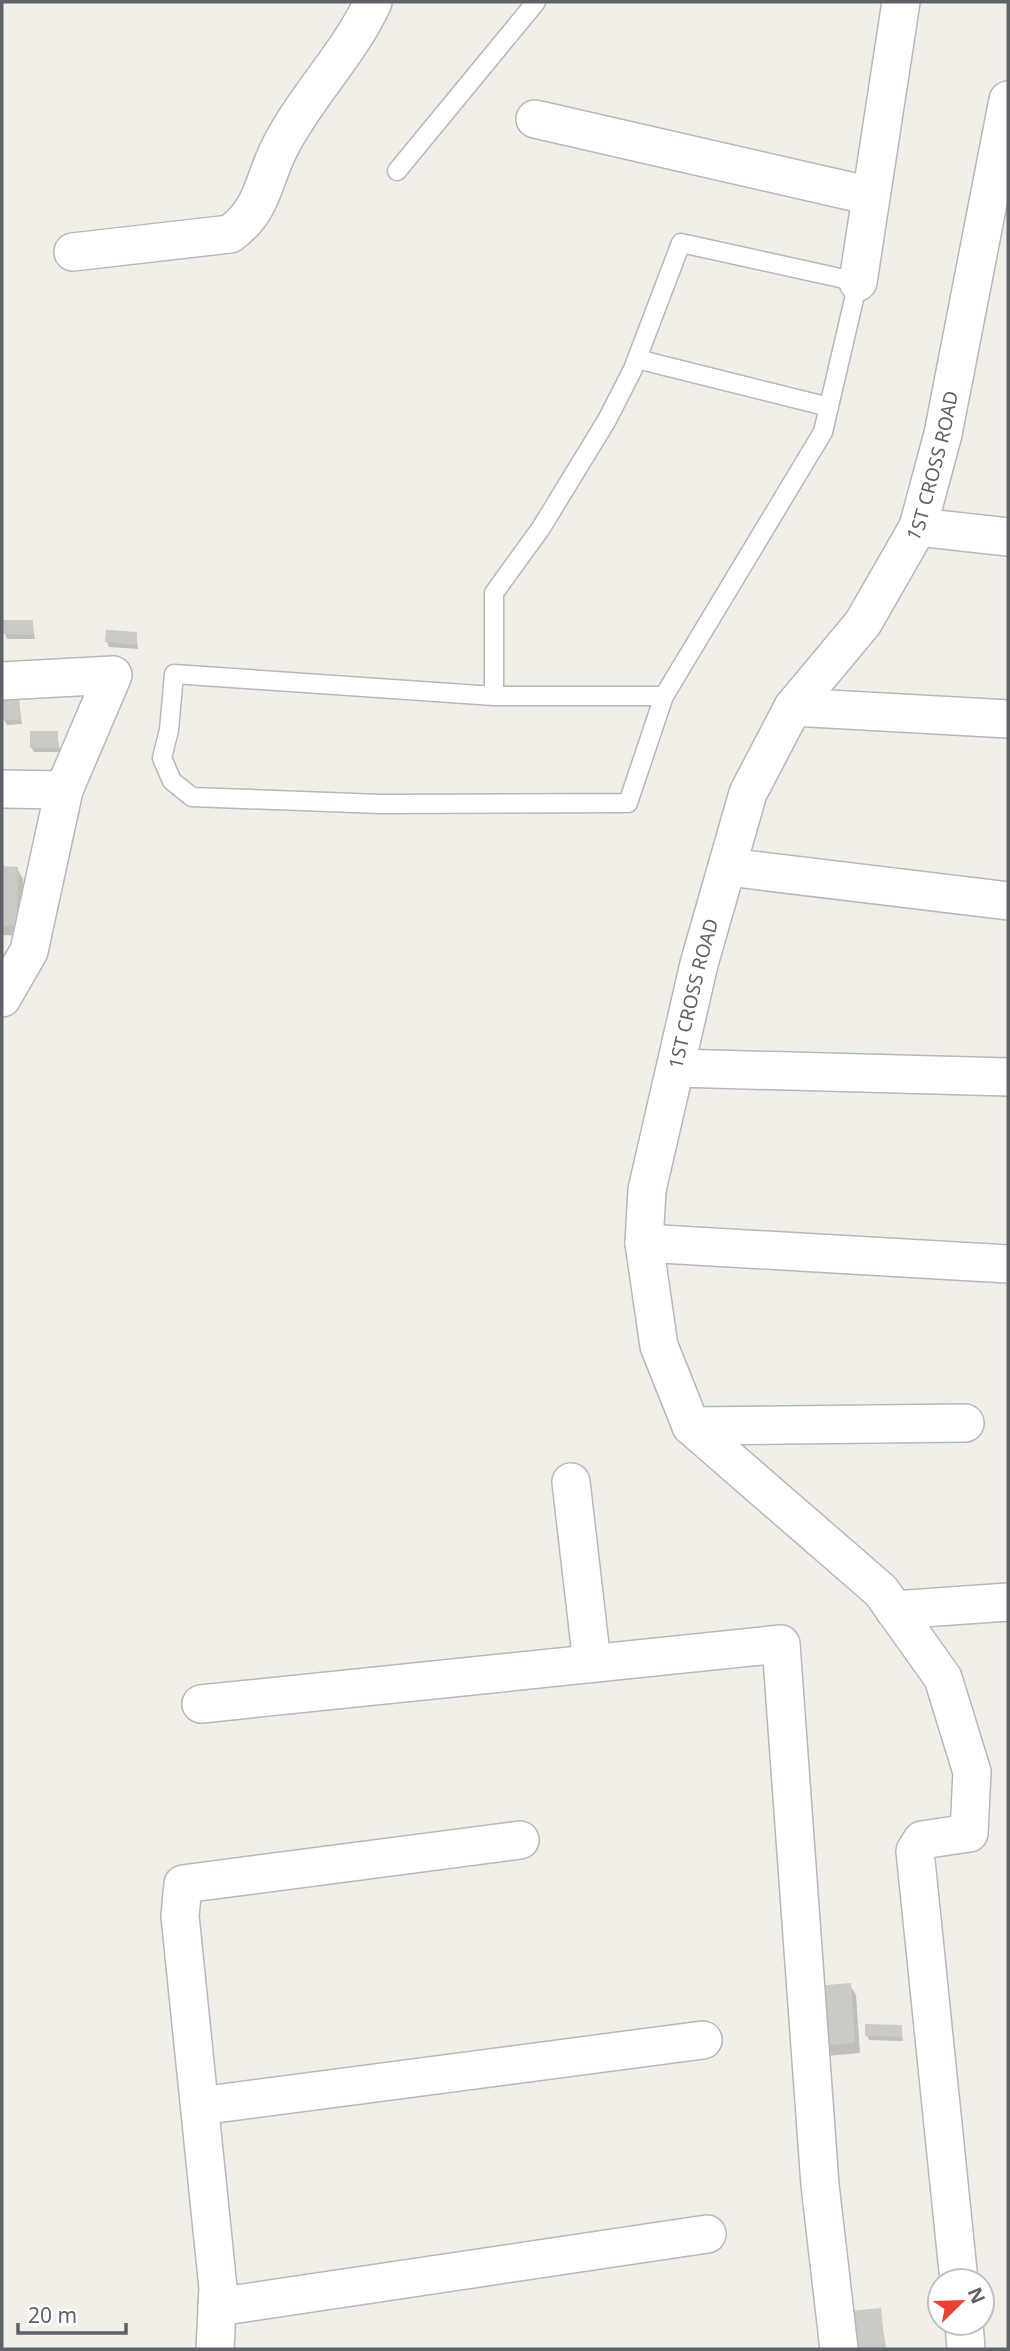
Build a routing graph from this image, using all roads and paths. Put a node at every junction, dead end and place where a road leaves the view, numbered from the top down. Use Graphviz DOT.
graph roads {
  1 [pos="373,2"];
  2 [pos="536,2"];
  3 [pos="901,2"];
  4 [pos="1008,100"];
  5 [pos="535,118"];
  6 [pos="397,171"];
  7 [pos="999,187"];
  8 [pos="871,196"];
  9 [pos="73,252"];
  10 [pos="858,282"];
  11 [pos="637,359"];
  12 [pos="829,407"];
  13 [pos="918,527"];
  14 [pos="1008,537"];
  15 [pos="2,681"];
  16 [pos="494,696"];
  17 [pos="664,696"];
  18 [pos="793,707"];
  19 [pos="1008,719"];
  20 [pos="2,789"];
  21 [pos="64,790"];
  22 [pos="726,867"];
  23 [pos="1008,901"];
  24 [pos="15,950"];
  25 [pos="2,998"];
  26 [pos="676,1068"];
  27 [pos="1008,1077"];
  28 [pos="644,1243"];
  29 [pos="1008,1264"];
  30 [pos="965,1423"];
  31 [pos="691,1426"];
  32 [pos="571,1482"];
  33 [pos="1008,1602"];
  34 [pos="894,1610"];
  35 [pos="592,1664"];
  36 [pos="201,1704"];
  37 [pos="520,1840"];
  38 [pos="703,2040"];
  39 [pos="200,2106"];
  40 [pos="707,2234"];
  41 [pos="958,2267"];
  42 [pos="217,2307"];
  43 [pos="215,2349"];
  44 [pos="839,2349"];
  1 -- 9 [label="street"];
  2 -- 6 [label="lane"];
  3 -- 8 [label="street"];
  4 -- 7 [label="street, 1ST CROSS ROAD"];
  5 -- 8 [label="street"];
  7 -- 13 [label="street, 1ST CROSS ROAD"];
  8 -- 10 [label="street"];
  10 -- 11 [label="lane"];
  10 -- 12 [label="lane"];
  11 -- 12 [label="lane"];
  11 -- 16 [label="lane"];
  12 -- 17 [label="lane"];
  13 -- 14 [label="street"];
  13 -- 18 [label="street, 1ST CROSS ROAD"];
  15 -- 21 [label="street"];
  16 -- 17 [label="lane"];
  16 -- 17 [label="lane"];
  18 -- 19 [label="street"];
  18 -- 22 [label="street, 1ST CROSS ROAD"];
  20 -- 21 [label="street"];
  21 -- 24 [label="street"];
  22 -- 23 [label="street"];
  22 -- 26 [label="street, 1ST CROSS ROAD"];
  24 -- 25 [label="street"];
  26 -- 27 [label="street"];
  26 -- 28 [label="street, 1ST CROSS ROAD"];
  28 -- 29 [label="street"];
  28 -- 31 [label="street, 1ST CROSS ROAD"];
  30 -- 31 [label="street"];
  31 -- 34 [label="street, 1ST CROSS ROAD"];
  32 -- 35 [label="street"];
  33 -- 34 [label="street"];
  34 -- 41 [label="street, 1ST CROSS ROAD"];
  35 -- 36 [label="street"];
  35 -- 44 [label="street"];
  37 -- 39 [label="street"];
  38 -- 39 [label="street"];
  39 -- 42 [label="street"];
  40 -- 42 [label="street"];
  42 -- 43 [label="street"];
}
